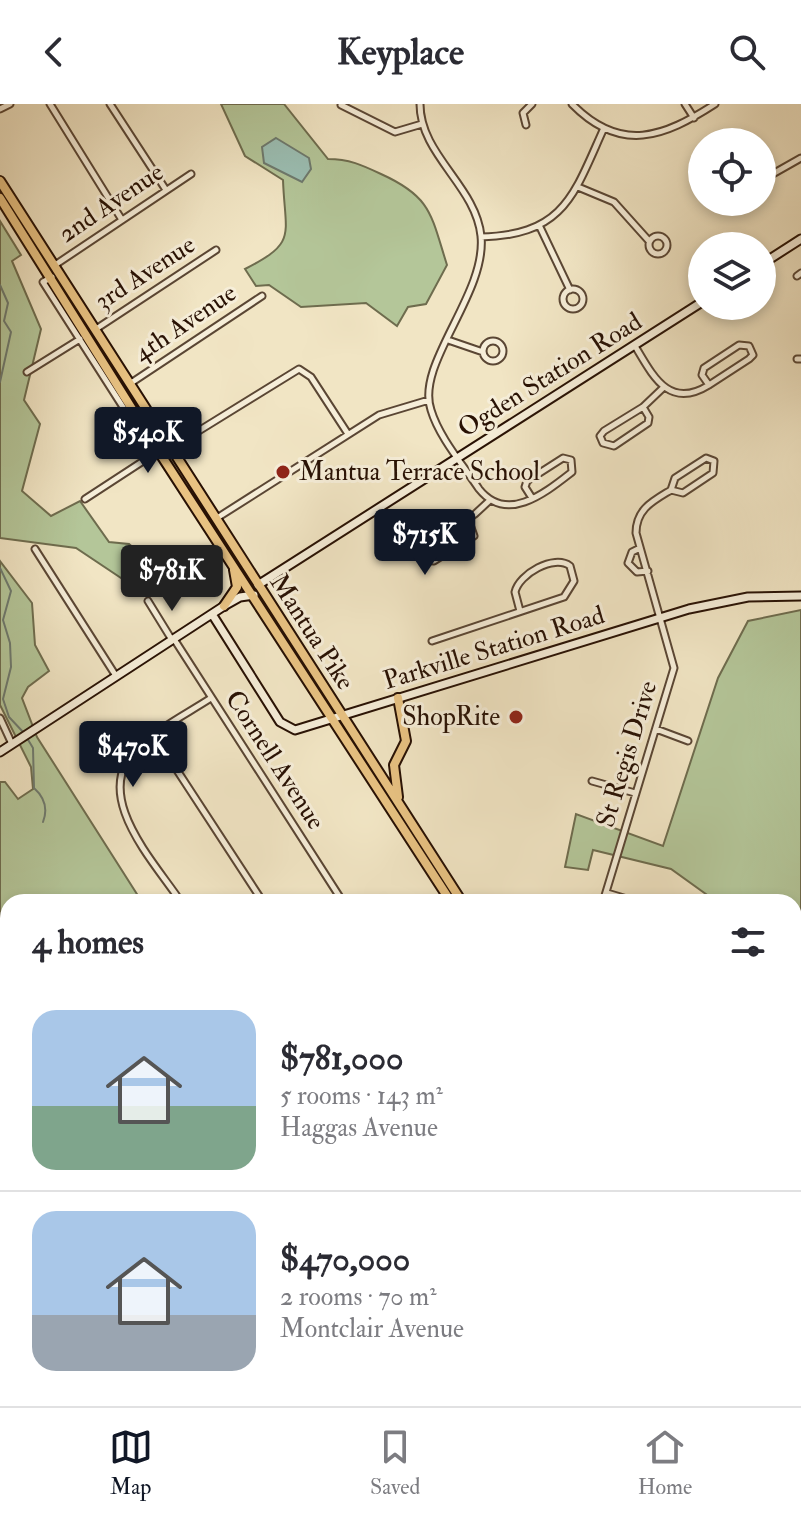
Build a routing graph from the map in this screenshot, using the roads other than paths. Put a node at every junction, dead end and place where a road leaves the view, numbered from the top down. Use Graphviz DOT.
graph roads {
  1 [pos="10,104"];
  2 [pos="50,104"];
  3 [pos="110,104"];
  4 [pos="420,104"];
  5 [pos="532,104"];
  6 [pos="572,104"];
  7 [pos="685,104"];
  8 [pos="715,104"];
  9 [pos="341,105"];
  10 [pos="0,109"];
  11 [pos="694,118"];
  12 [pos="422,124"];
  13 [pos="526,125"];
  14 [pos="604,128"];
  15 [pos="801,158"];
  16 [pos="776,172"];
  17 [pos="191,174"];
  18 [pos="0,181"];
  19 [pos="578,187"];
  20 [pos="166,190"];
  21 [pos="0,198"];
  22 [pos="122,220"];
  23 [pos="539,225"];
  24 [pos="481,237"];
  25 [pos="801,239"];
  26 [pos="649,241"];
  27 [pos="216,250"];
  28 [pos="776,255"];
  29 [pos="54,265"];
  30 [pos="570,290"];
  31 [pos="262,296"];
  32 [pos="688,311"];
  33 [pos="88,334"];
  34 [pos="448,340"];
  35 [pos="635,346"];
  36 [pos="483,352"];
  37 [pos="27,372"];
  38 [pos="130,384"];
  39 [pos="709,385"];
  40 [pos="664,387"];
  41 [pos="429,400"];
  42 [pos="643,407"];
  43 [pos="348,434"];
  44 [pos="171,448"];
  45 [pos="156,453"];
  46 [pos="459,457"];
  47 [pos="671,490"];
  48 [pos="187,491"];
  49 [pos="532,498"];
  50 [pos="85,499"];
  51 [pos="489,501"];
  52 [pos="216,519"];
  53 [pos="468,519"];
  54 [pos="640,548"];
  55 [pos="35,549"];
  56 [pos="648,571"];
  57 [pos="258,585"];
  58 [pos="254,595"];
  59 [pos="801,596"];
  60 [pos="148,601"];
  61 [pos="224,606"];
  62 [pos="520,611"];
  63 [pos="212,614"];
  64 [pos="662,618"];
  65 [pos="173,640"];
  66 [pos="432,641"];
  67 [pos="116,676"];
  68 [pos="211,698"];
  69 [pos="398,698"];
  70 [pos="338,717"];
  71 [pos="0,718"];
  72 [pos="656,729"];
  73 [pos="154,735"];
  74 [pos="688,741"];
  75 [pos="12,744"];
  76 [pos="0,752"];
  77 [pos="592,781"];
  78 [pos="635,793"];
  79 [pos="402,809"];
  80 [pos="607,893"];
  81 [pos="176,894"];
  82 [pos="258,894"];
  83 [pos="338,894"];
  84 [pos="446,894"];
  85 [pos="457,894"];
  86 [pos="610,894"];
  1 -- 10 [label="street"];
  2 -- 22 [label="street"];
  3 -- 20 [label="street"];
  4 -- 12 [label="street"];
  5 -- 13 [label="street"];
  6 -- 14 [label="street"];
  7 -- 11 [label="street"];
  8 -- 11 [label="street"];
  9 -- 12 [label="street"];
  11 -- 14 [label="street"];
  12 -- 24 [label="street"];
  14 -- 19 [label="street"];
  15 -- 16 [label="street"];
  17 -- 20 [label="street, 2nd Avenue"];
  18 -- 29 [label="main road, Mantua Pike"];
  19 -- 23 [label="street"];
  19 -- 26 [label="street"];
  20 -- 22 [label="street, 2nd Avenue"];
  21 -- 33 [label="main road, Mantua Pike"];
  22 -- 29 [label="street, 2nd Avenue"];
  23 -- 24 [label="street"];
  23 -- 30 [label="street"];
  24 -- 34 [label="street"];
  25 -- 28 [label="street"];
  27 -- 33 [label="street, 3rd Avenue"];
  29 -- 33 [label="main road, Mantua Pike"];
  31 -- 38 [label="street, 4th Avenue"];
  32 -- 35 [label="street, Ogden Station Road"];
  33 -- 37 [label="street, 3rd Avenue"];
  33 -- 38 [label="main road, Mantua Pike"];
  33 -- 45 [label="main road, Mantua Pike"];
  34 -- 36 [label="street"];
  34 -- 41 [label="street"];
  35 -- 40 [label="street"];
  35 -- 46 [label="street, Ogden Station Road"];
  38 -- 44 [label="main road, Mantua Pike"];
  39 -- 39 [label="street"];
  39 -- 40 [label="street"];
  40 -- 42 [label="street"];
  41 -- 43 [label="street"];
  41 -- 46 [label="street"];
  42 -- 42 [label="street"];
  43 -- 44 [label="street"];
  43 -- 52 [label="street"];
  44 -- 52 [label="main road, Mantua Pike"];
  45 -- 48 [label="main road, Mantua Pike"];
  45 -- 50 [label="street"];
  46 -- 51 [label="street"];
  46 -- 57 [label="street, Ogden Station Road"];
  47 -- 47 [label="street"];
  47 -- 54 [label="street"];
  48 -- 58 [label="main road, Mantua Pike"];
  48 -- 61 [label="main road"];
  49 -- 49 [label="street"];
  49 -- 51 [label="street"];
  51 -- 53 [label="street"];
  52 -- 57 [label="main road, Mantua Pike"];
  53 -- 53 [label="street"];
  54 -- 56 [label="street"];
  54 -- 56 [label="street"];
  55 -- 67 [label="street"];
  56 -- 64 [label="street, St Regis Drive"];
  57 -- 70 [label="main road, Mantua Pike"];
  58 -- 61 [label="street"];
  58 -- 70 [label="main road, Mantua Pike"];
  59 -- 64 [label="street, Parkville Station Road"];
  60 -- 65 [label="street, Cornell Avenue"];
  61 -- 63 [label="street"];
  62 -- 62 [label="street"];
  62 -- 66 [label="street"];
  63 -- 65 [label="street"];
  63 -- 70 [label="street, Parkville Station Road"];
  64 -- 69 [label="street, Parkville Station Road"];
  64 -- 72 [label="street, St Regis Drive"];
  65 -- 67 [label="street"];
  65 -- 68 [label="street, Cornell Avenue"];
  67 -- 75 [label="street"];
  68 -- 73 [label="street"];
  68 -- 83 [label="street, Cornell Avenue"];
  69 -- 70 [label="street, Parkville Station Road"];
  69 -- 79 [label="main road"];
  70 -- 79 [label="main road, Mantua Pike"];
  70 -- 84 [label="main road, Mantua Pike"];
  71 -- 75 [label="street"];
  72 -- 74 [label="street"];
  72 -- 78 [label="street, St Regis Drive"];
  73 -- 81 [label="street"];
  73 -- 82 [label="street"];
  75 -- 76 [label="street"];
  77 -- 78 [label="street"];
  78 -- 80 [label="street, St Regis Drive"];
  79 -- 85 [label="main road, Mantua Pike"];
  80 -- 86 [label="street"];
}
